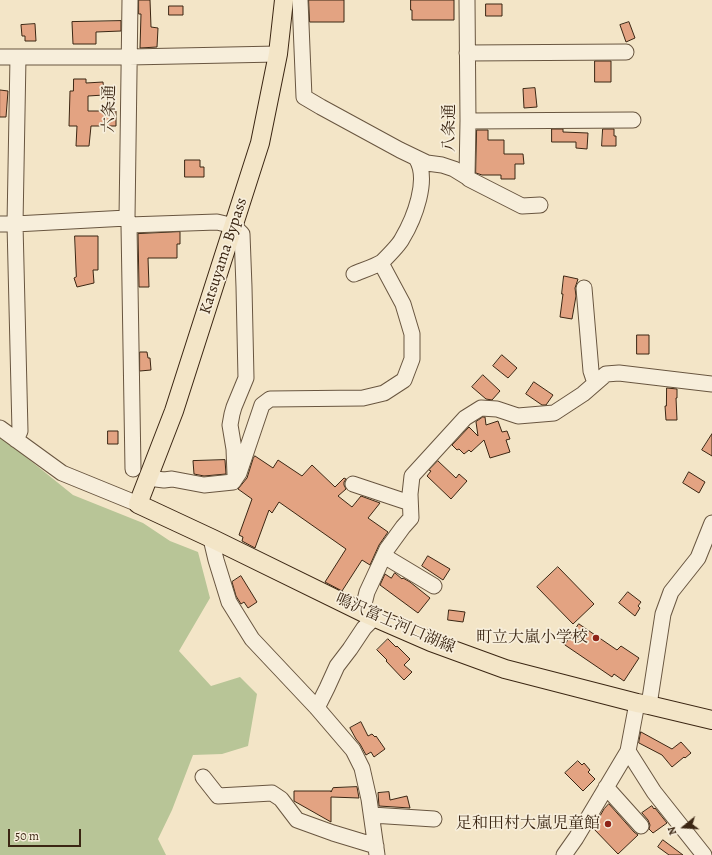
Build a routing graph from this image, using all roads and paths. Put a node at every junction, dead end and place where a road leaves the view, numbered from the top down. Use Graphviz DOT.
graph roads {
  1 [pos="130,0"];
  2 [pos="284,0"];
  3 [pos="300,0"];
  4 [pos="467,0"];
  5 [pos="626,52"];
  6 [pos="467,53"];
  7 [pos="278,54"];
  8 [pos="129,56"];
  9 [pos="0,57"];
  10 [pos="18,57"];
  11 [pos="633,120"];
  12 [pos="468,121"];
  13 [pos="416,158"];
  14 [pos="467,177"];
  15 [pos="540,205"];
  16 [pos="128,222"];
  17 [pos="0,224"];
  18 [pos="15,224"];
  19 [pos="234,226"];
  20 [pos="381,263"];
  21 [pos="354,274"];
  22 [pos="584,288"];
  23 [pos="595,383"];
  24 [pos="712,384"];
  25 [pos="0,428"];
  26 [pos="16,440"];
  27 [pos="141,473"];
  28 [pos="235,479"];
  29 [pos="354,484"];
  30 [pos="410,502"];
  31 [pos="138,504"];
  32 [pos="712,523"];
  33 [pos="213,539"];
  34 [pos="384,556"];
  35 [pos="434,586"];
  36 [pos="368,615"];
  37 [pos="643,704"];
  38 [pos="318,708"];
  39 [pos="712,720"];
  40 [pos="628,751"];
  41 [pos="203,777"];
  42 [pos="606,787"];
  43 [pos="372,815"];
  44 [pos="434,819"];
  45 [pos="641,826"];
  46 [pos="376,850"];
  47 [pos="564,855"];
  48 [pos="704,855"];
  1 -- 8 [label="street, 六条通"];
  2 -- 7 [label="main road, Katsuyama Bypass"];
  3 -- 13 [label="street"];
  4 -- 6 [label="street, 八条通"];
  5 -- 6 [label="street"];
  6 -- 12 [label="street, 八条通"];
  7 -- 8 [label="street"];
  7 -- 19 [label="main road, Katsuyama Bypass"];
  8 -- 10 [label="street"];
  8 -- 16 [label="street, 六条通"];
  9 -- 10 [label="street"];
  10 -- 18 [label="street"];
  11 -- 12 [label="street"];
  12 -- 14 [label="street, 八条通"];
  13 -- 14 [label="street"];
  13 -- 20 [label="street"];
  14 -- 15 [label="street"];
  16 -- 18 [label="street"];
  16 -- 19 [label="street"];
  16 -- 27 [label="street, 六条通"];
  17 -- 18 [label="street"];
  18 -- 26 [label="street"];
  19 -- 27 [label="main road, Katsuyama Bypass"];
  19 -- 28 [label="street"];
  20 -- 21 [label="street"];
  20 -- 28 [label="street"];
  22 -- 23 [label="street"];
  23 -- 24 [label="street"];
  23 -- 30 [label="street"];
  25 -- 26 [label="street"];
  26 -- 31 [label="street"];
  27 -- 28 [label="street"];
  27 -- 31 [label="main road, Katsuyama Bypass"];
  29 -- 30 [label="street"];
  30 -- 34 [label="street"];
  31 -- 33 [label="main road, 鳴沢富士河口湖線"];
  32 -- 37 [label="street"];
  33 -- 36 [label="main road, 鳴沢富士河口湖線"];
  33 -- 38 [label="street"];
  34 -- 35 [label="street"];
  34 -- 36 [label="street"];
  36 -- 37 [label="main road, 鳴沢富士河口湖線"];
  36 -- 38 [label="street"];
  37 -- 39 [label="main road, 鳴沢富士河口湖線"];
  37 -- 40 [label="street"];
  38 -- 43 [label="street"];
  40 -- 42 [label="street"];
  40 -- 48 [label="street"];
  41 -- 46 [label="street"];
  42 -- 45 [label="street"];
  42 -- 47 [label="street"];
  43 -- 44 [label="street"];
  43 -- 46 [label="street"];
}
